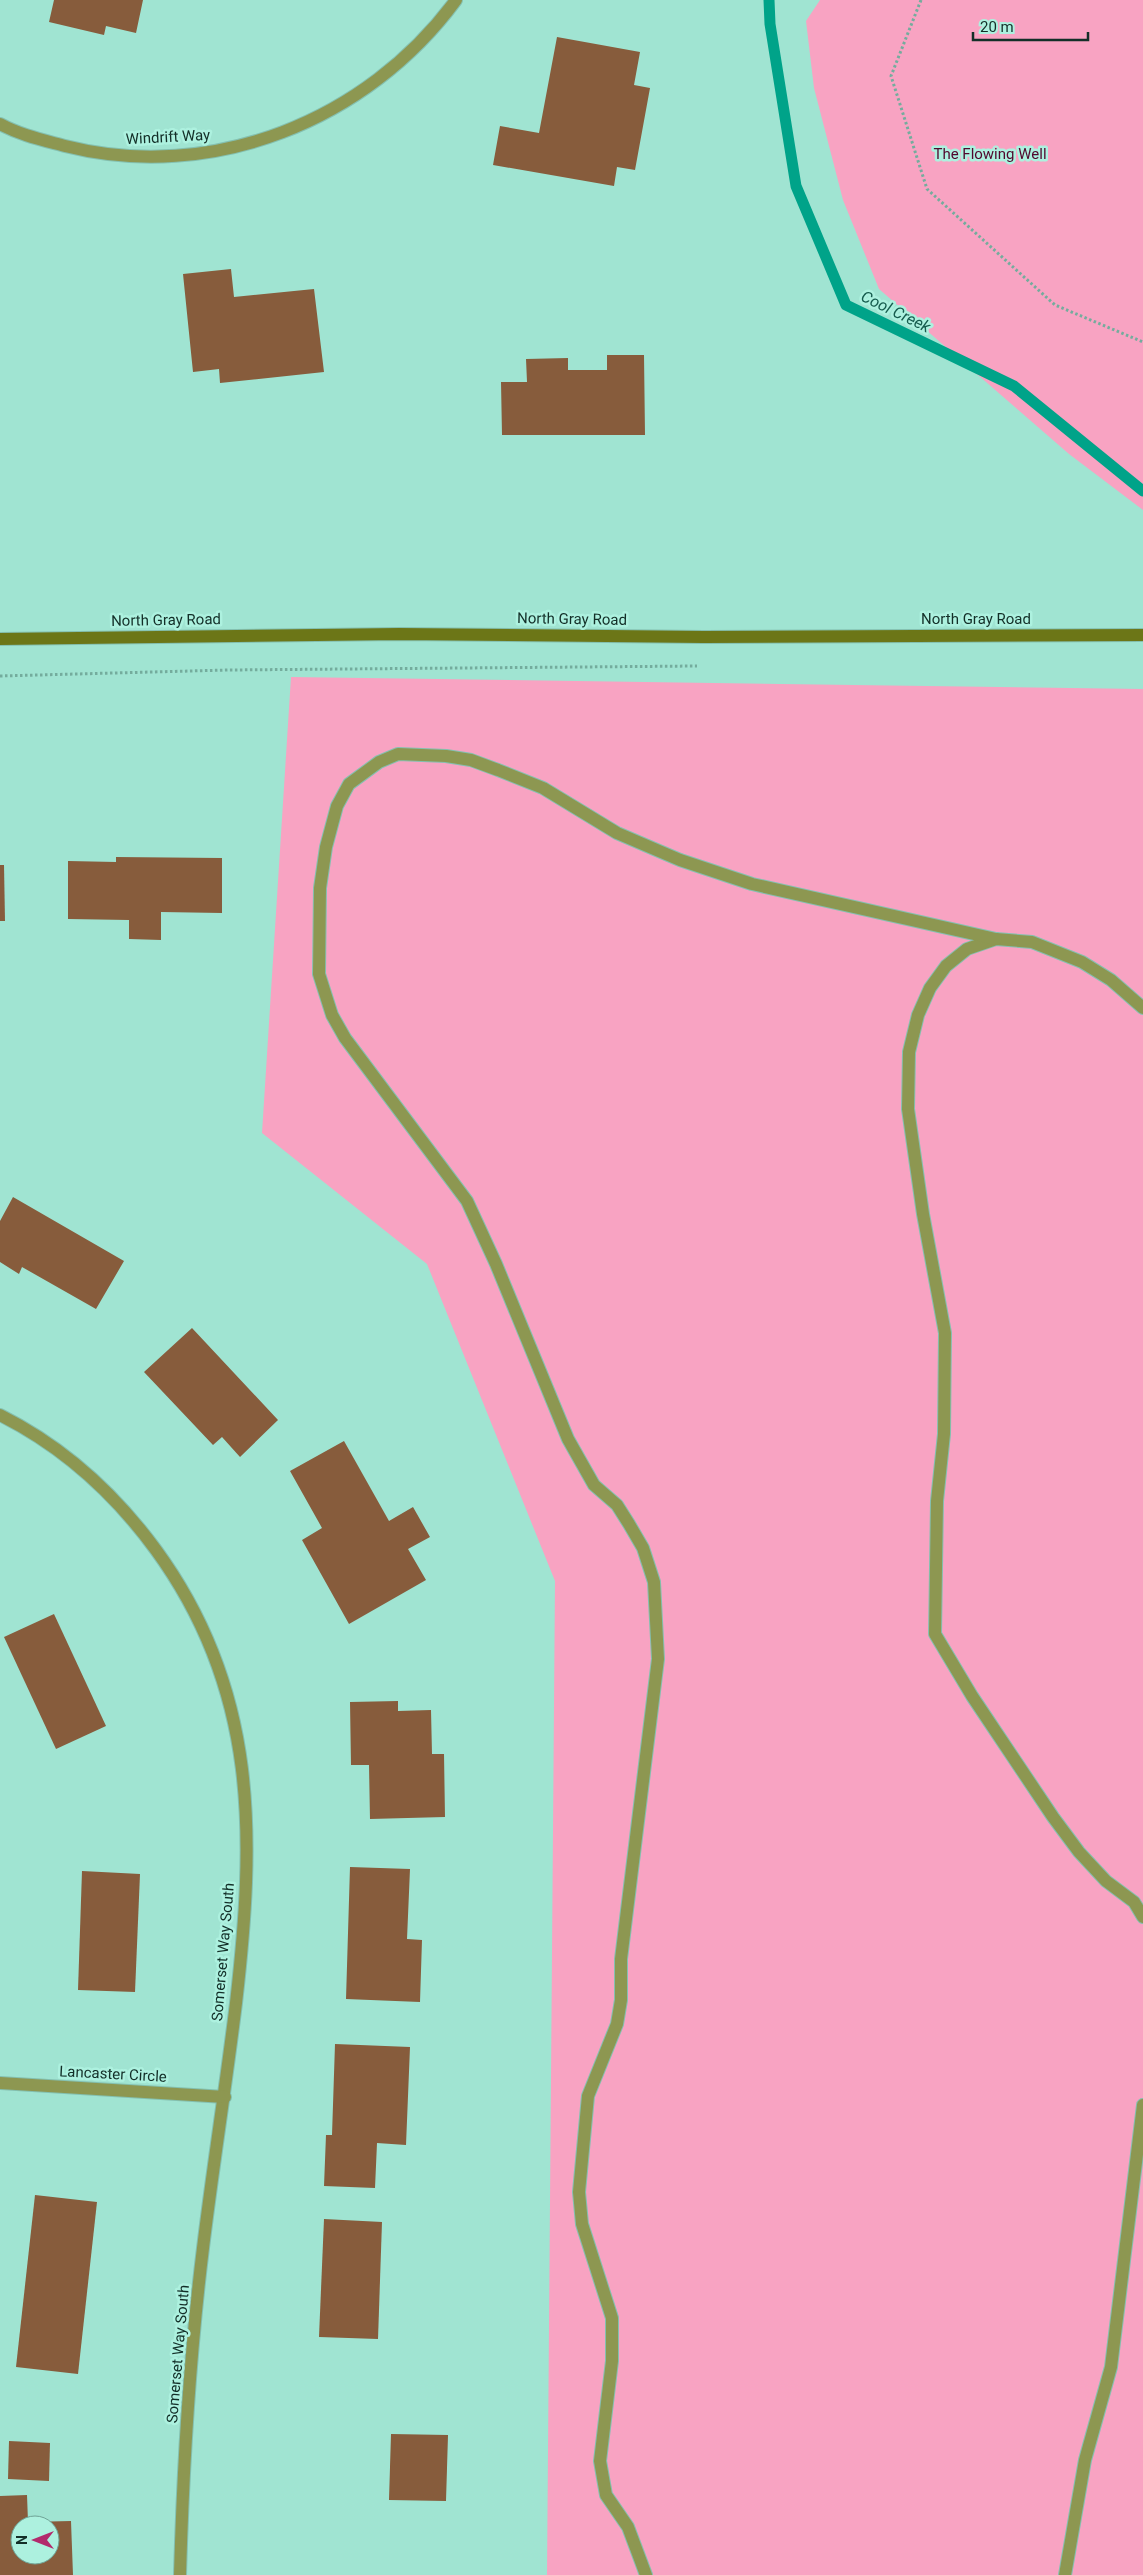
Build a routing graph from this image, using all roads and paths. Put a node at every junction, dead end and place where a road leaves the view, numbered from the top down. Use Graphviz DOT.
graph roads {
  1 [pos="456,0"];
  2 [pos="921,0"];
  3 [pos="0,124"];
  4 [pos="1143,342"];
  5 [pos="1143,635"];
  6 [pos="0,639"];
  7 [pos="704,666"];
  8 [pos="0,676"];
  9 [pos="996,940"];
  10 [pos="1143,1008"];
  11 [pos="3,1416"];
  12 [pos="1143,1917"];
  13 [pos="0,2083"];
  14 [pos="225,2097"];
  15 [pos="1143,2105"];
  16 [pos="180,2575"];
  17 [pos="646,2575"];
  18 [pos="1065,2575"];
  1 -- 3 [label="street, Windrift Way"];
  2 -- 4 [label="path"];
  5 -- 6 [label="street, North Gray Road"];
  7 -- 8 [label="path"];
  9 -- 10 [label="street"];
  9 -- 12 [label="street"];
  9 -- 17 [label="street"];
  11 -- 14 [label="street, Somerset Way South"];
  13 -- 14 [label="street, Lancaster Circle"];
  14 -- 16 [label="street, Somerset Way South"];
  15 -- 18 [label="street"];
}
